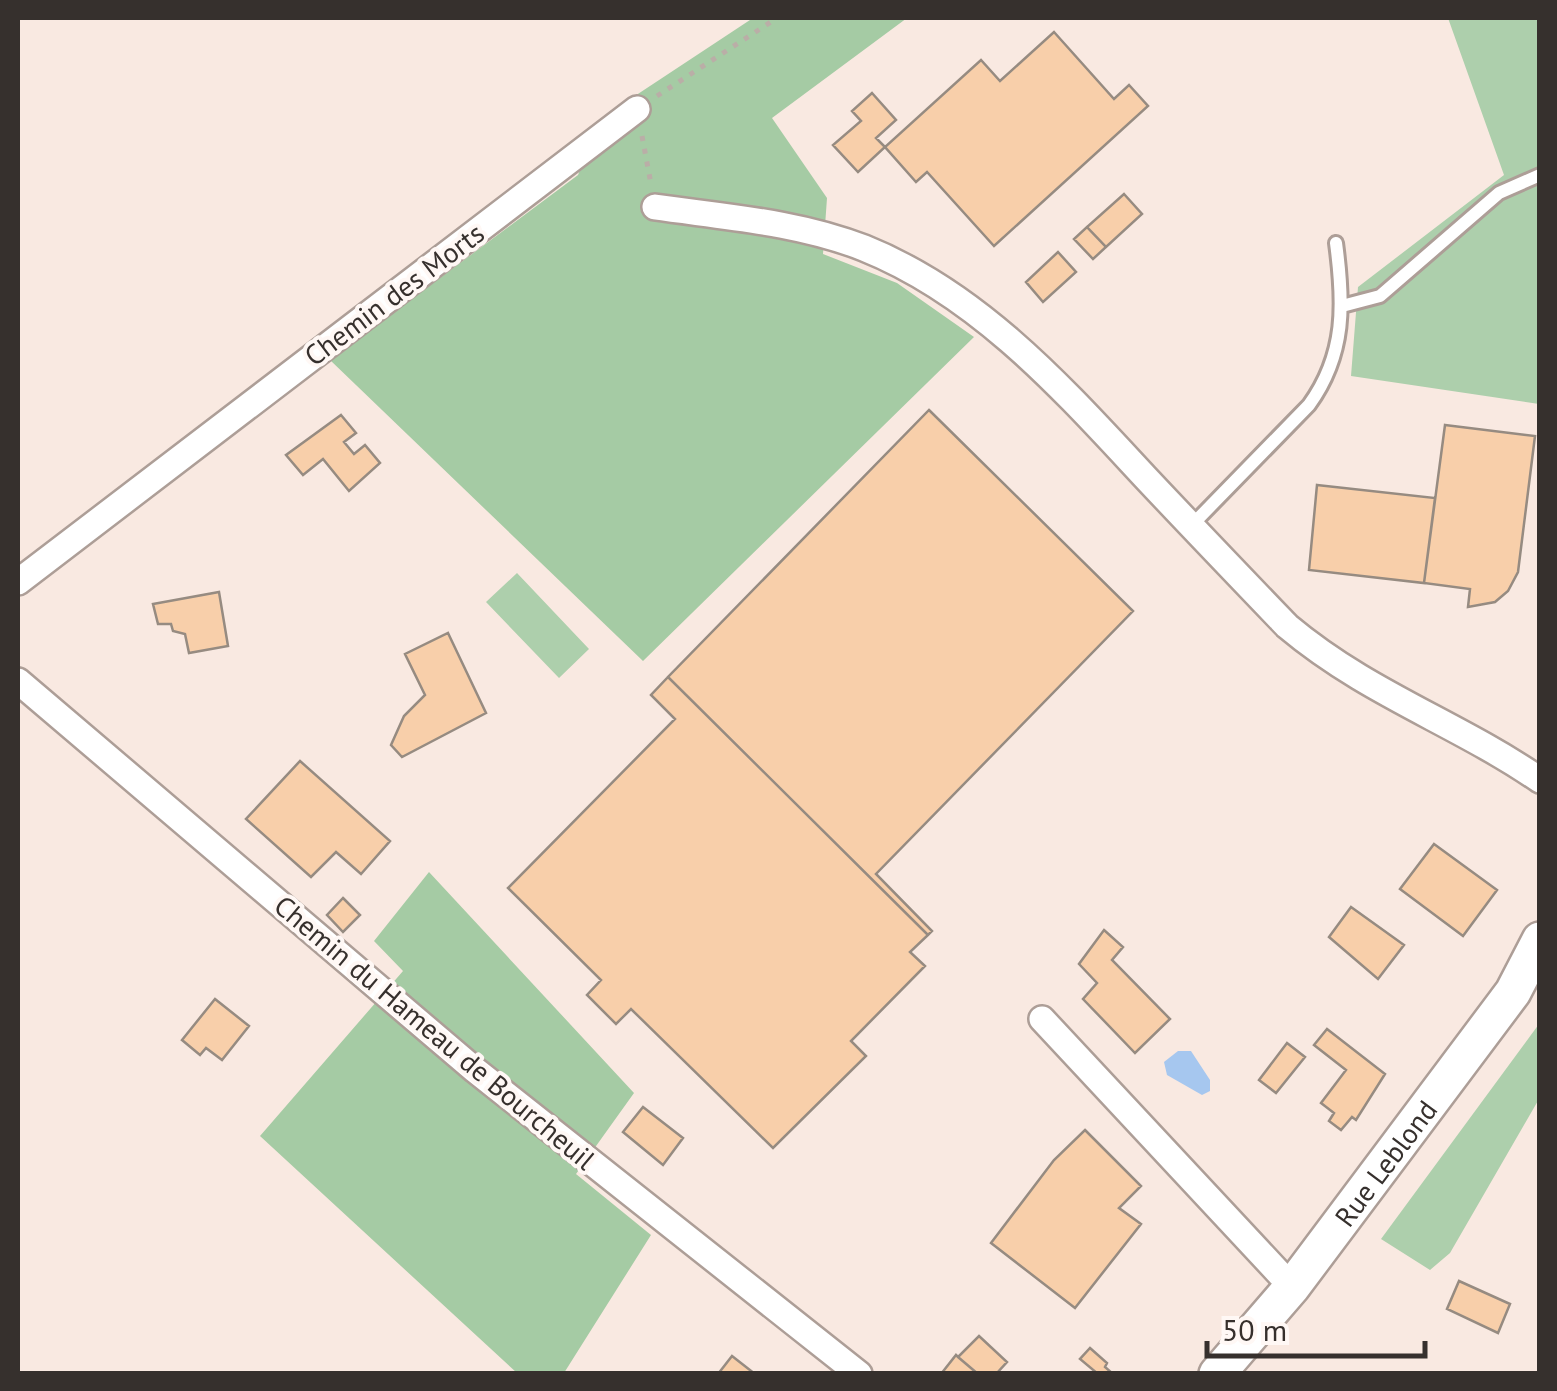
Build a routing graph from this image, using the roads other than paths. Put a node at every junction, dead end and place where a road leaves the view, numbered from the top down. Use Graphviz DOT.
graph roads {
  1 [pos="637,109"];
  2 [pos="1540,175"];
  3 [pos="655,207"];
  4 [pos="1336,242"];
  5 [pos="1342,306"];
  6 [pos="1190,526"];
  7 [pos="18,582"];
  8 [pos="18,682"];
  9 [pos="1540,780"];
  10 [pos="1540,940"];
  11 [pos="1042,1019"];
  12 [pos="1292,1287"];
  13 [pos="860,1374"];
  14 [pos="1217,1374"];
  1 -- 7 [label="street, Chemin des Morts"];
  2 -- 5 [label="lane"];
  3 -- 6 [label="street"];
  4 -- 5 [label="lane"];
  5 -- 6 [label="lane"];
  6 -- 9 [label="street"];
  8 -- 13 [label="street, Chemin du Hameau de Bourcheuil"];
  10 -- 12 [label="main road, Rue Leblond"];
  11 -- 12 [label="street"];
  12 -- 14 [label="main road, Rue Leblond"];
}
